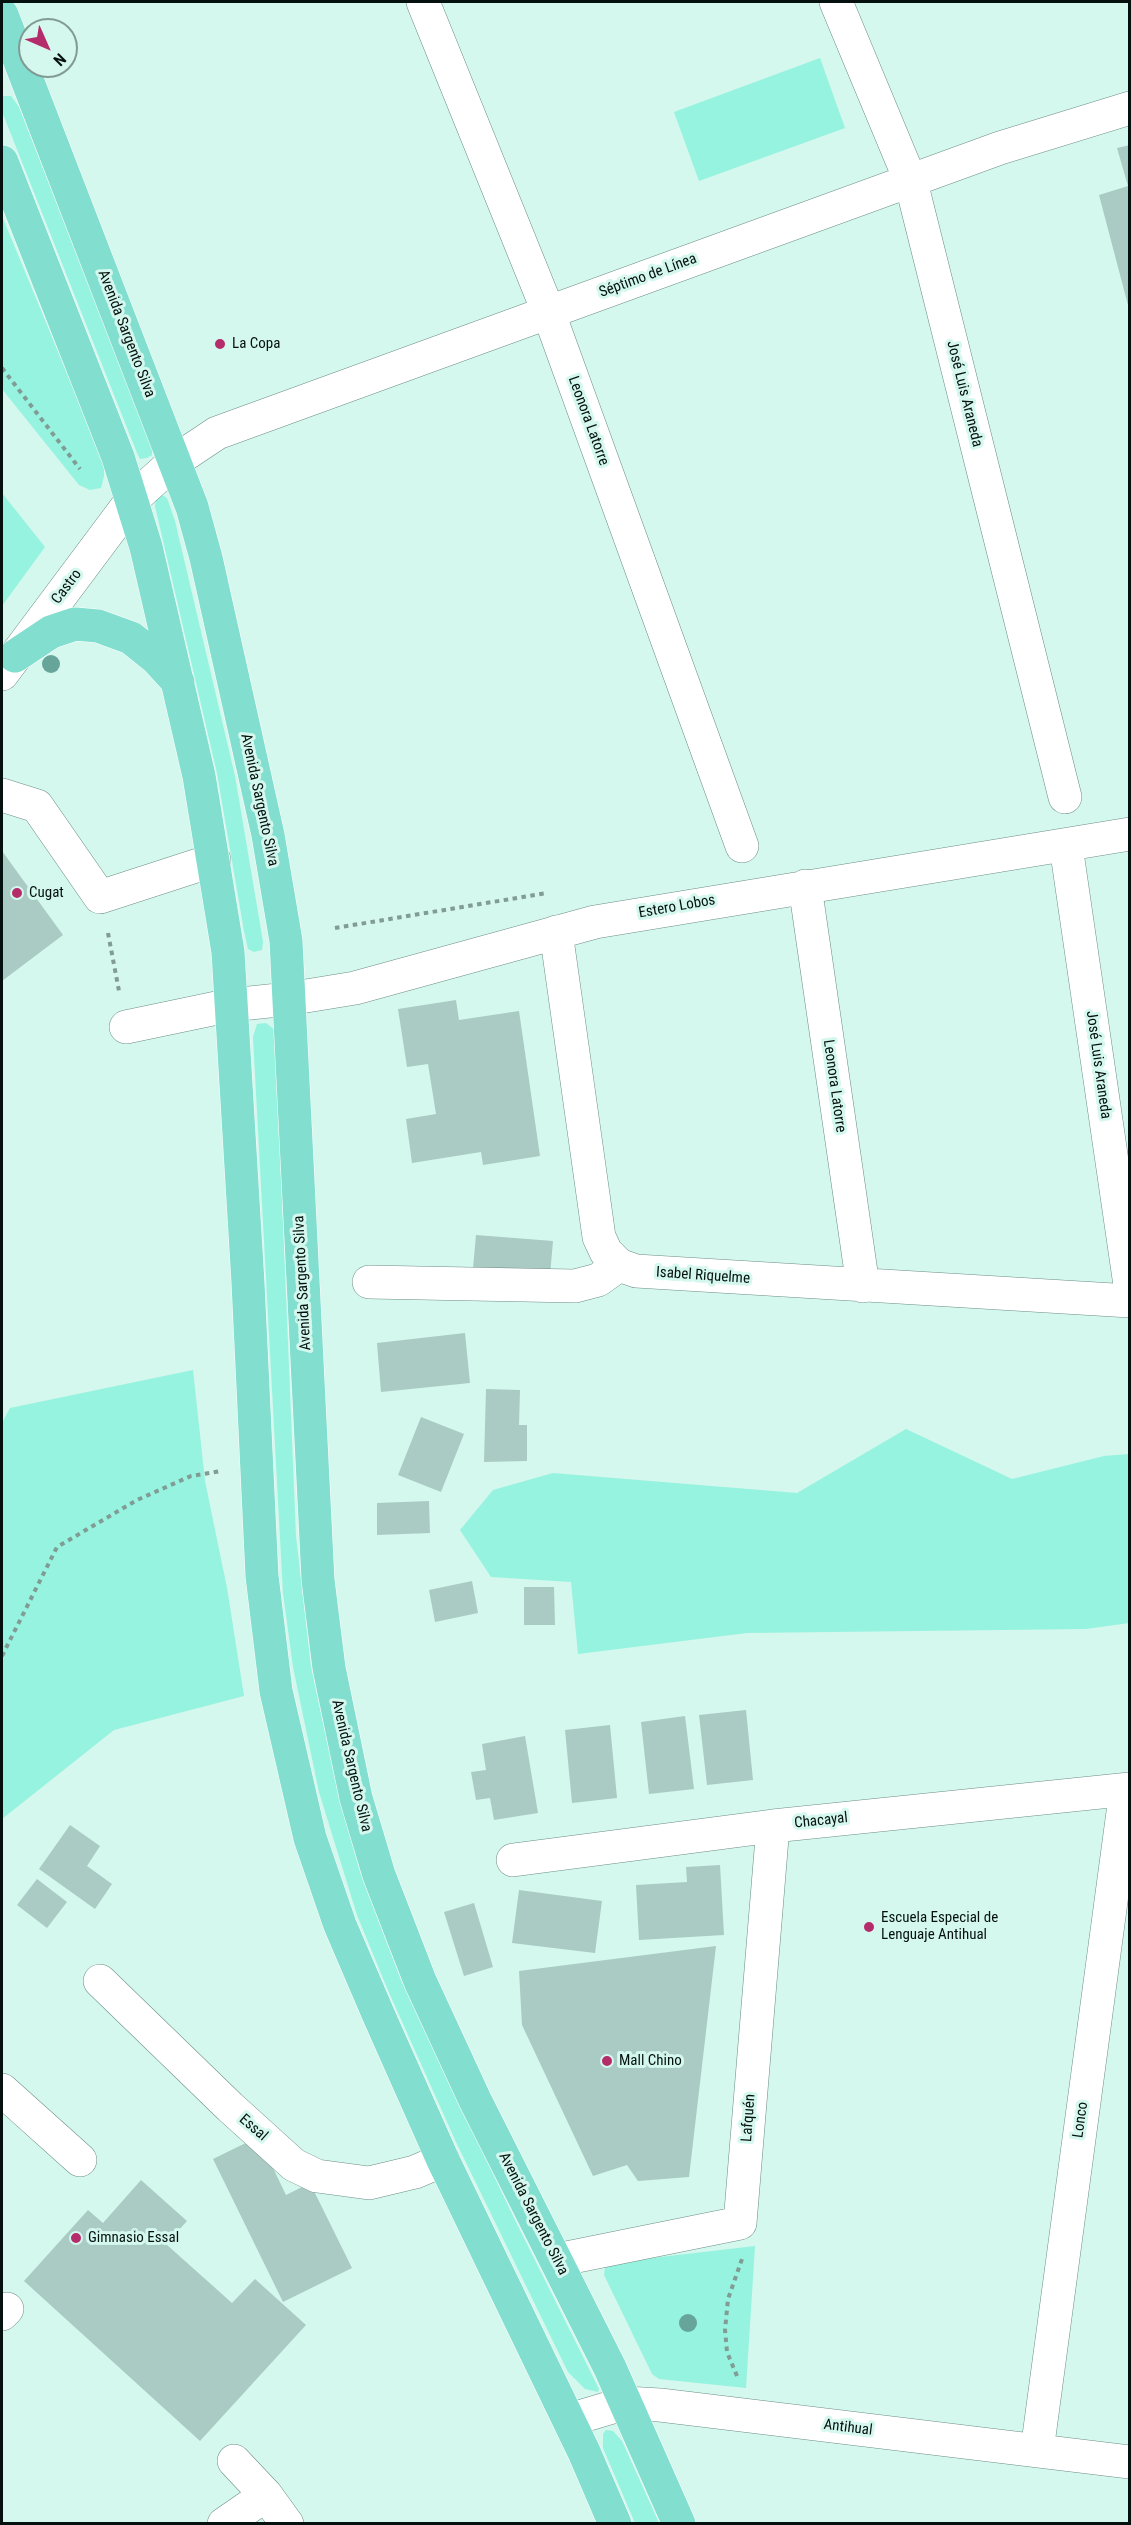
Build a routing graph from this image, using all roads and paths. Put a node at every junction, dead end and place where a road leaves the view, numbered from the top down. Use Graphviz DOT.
graph roads {
  1 [pos="423,2"];
  2 [pos="836,2"];
  3 [pos="2,20"];
  4 [pos="1130,108"];
  5 [pos="2,162"];
  6 [pos="911,182"];
  7 [pos="548,311"];
  8 [pos="2,368"];
  9 [pos="174,461"];
  10 [pos="80,469"];
  11 [pos="132,500"];
  12 [pos="8,665"];
  13 [pos="178,682"];
  14 [pos="2,795"];
  15 [pos="1065,796"];
  16 [pos="1130,834"];
  17 [pos="742,846"];
  18 [pos="1066,846"];
  19 [pos="214,860"];
  20 [pos="805,886"];
  21 [pos="100,897"];
  22 [pos="556,932"];
  23 [pos="288,999"];
  24 [pos="231,1005"];
  25 [pos="126,1027"];
  26 [pos="619,1265"];
  27 [pos="369,1282"];
  28 [pos="1130,1284"];
  29 [pos="862,1286"];
  30 [pos="1130,1301"];
  31 [pos="224,1470"];
  32 [pos="2,1656"];
  33 [pos="1128,1790"];
  34 [pos="772,1826"];
  35 [pos="513,1860"];
  36 [pos="100,1982"];
  37 [pos="2,2090"];
  38 [pos="80,2160"];
  39 [pos="443,2160"];
  40 [pos="740,2223"];
  41 [pos="557,2260"];
  42 [pos="626,2403"];
  43 [pos="754,2416"];
  44 [pos="569,2420"];
  45 [pos="1036,2451"];
  46 [pos="234,2461"];
  47 [pos="1130,2462"];
  48 [pos="266,2495"];
  49 [pos="224,2523"];
  50 [pos="287,2523"];
  51 [pos="615,2523"];
  52 [pos="679,2523"];
  1 -- 7 [label="street, Leonora Latorre"];
  2 -- 6 [label="street, José Luis Araneda"];
  3 -- 9 [label="main road, Avenida Sargento Silva"];
  4 -- 6 [label="street, Séptimo de Línea"];
  5 -- 11 [label="main road"];
  6 -- 7 [label="street, Séptimo de Línea"];
  6 -- 15 [label="street, José Luis Araneda"];
  7 -- 9 [label="street, Séptimo de Línea"];
  7 -- 17 [label="street, Leonora Latorre"];
  8 -- 10 [label="path"];
  9 -- 11 [label="street, Castro"];
  9 -- 23 [label="main road, Avenida Sargento Silva"];
  11 -- 12 [label="street, Castro"];
  11 -- 13 [label="main road"];
  12 -- 13 [label="main road"];
  13 -- 19 [label="main road"];
  14 -- 21 [label="street"];
  16 -- 18 [label="street, Estero Lobos"];
  18 -- 20 [label="street, Estero Lobos"];
  18 -- 28 [label="street, José Luis Araneda"];
  19 -- 21 [label="street"];
  19 -- 24 [label="main road"];
  20 -- 22 [label="street, Estero Lobos"];
  20 -- 29 [label="street, Leonora Latorre"];
  21 -- 25 [label="path"];
  22 -- 23 [label="street, Estero Lobos"];
  22 -- 26 [label="street"];
  23 -- 24 [label="street, Estero Lobos"];
  23 -- 41 [label="main road, Avenida Sargento Silva"];
  24 -- 25 [label="street, Estero Lobos"];
  24 -- 39 [label="main road"];
  26 -- 27 [label="street"];
  26 -- 29 [label="street, Isabel Riquelme"];
  29 -- 30 [label="street, Isabel Riquelme"];
  31 -- 32 [label="path"];
  33 -- 34 [label="street, Chacayal"];
  33 -- 45 [label="street, Lonco"];
  34 -- 35 [label="street, Chacayal"];
  34 -- 40 [label="street, Lafquén"];
  36 -- 39 [label="street, Essal"];
  37 -- 38 [label="street"];
  39 -- 44 [label="main road"];
  40 -- 41 [label="street"];
  40 -- 43 [label="path"];
  41 -- 42 [label="main road, Avenida Sargento Silva"];
  42 -- 43 [label="street, Antihual"];
  42 -- 44 [label="street, Antihual"];
  42 -- 52 [label="main road, Avenida Sargento Silva"];
  43 -- 45 [label="street, Antihual"];
  44 -- 51 [label="main road"];
  45 -- 47 [label="street, Antihual"];
  46 -- 48 [label="street"];
  48 -- 49 [label="street"];
  48 -- 50 [label="street"];
}
